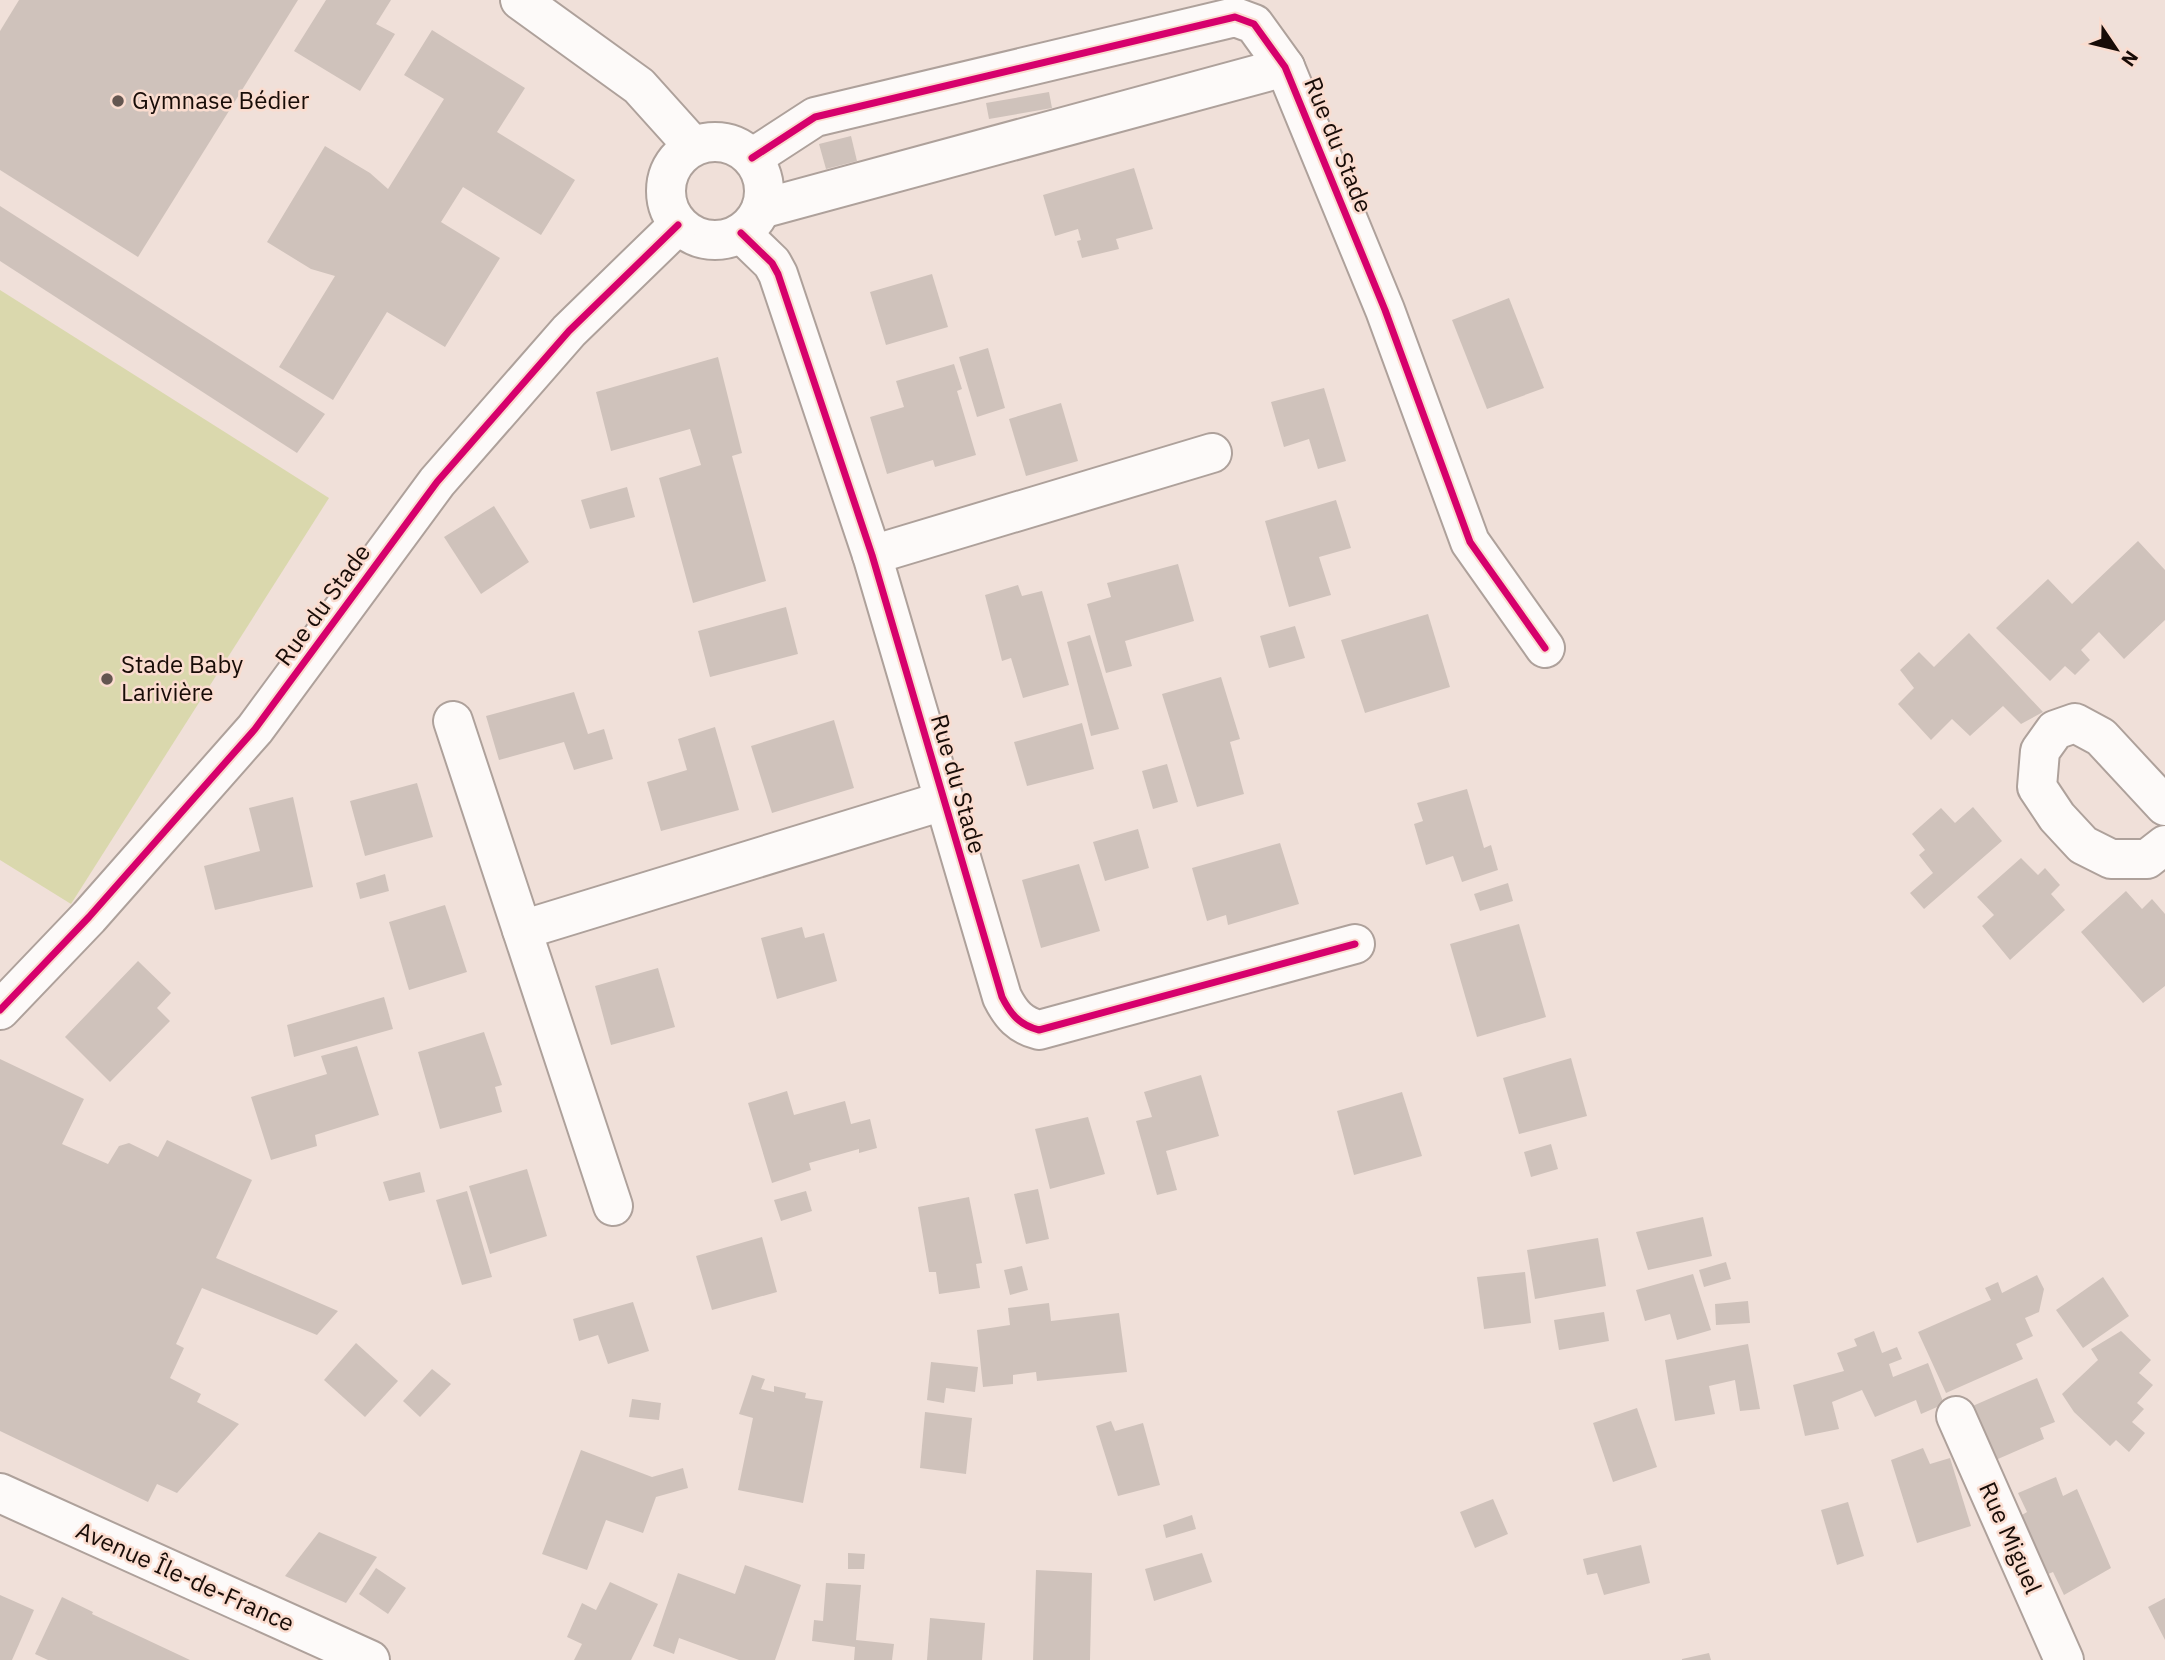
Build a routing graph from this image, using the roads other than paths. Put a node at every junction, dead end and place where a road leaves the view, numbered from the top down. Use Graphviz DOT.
graph roads {
  1 [pos="520,0"];
  2 [pos="1284,67"];
  3 [pos="693,146"];
  4 [pos="752,158"];
  5 [pos="751,221"];
  6 [pos="678,225"];
  7 [pos="1212,453"];
  8 [pos="872,555"];
  9 [pos="1545,648"];
  10 [pos="453,721"];
  11 [pos="943,800"];
  12 [pos="2165,806"];
  13 [pos="2165,845"];
  14 [pos="522,930"];
  15 [pos="1355,943"];
  16 [pos="0,1010"];
  17 [pos="613,1206"];
  18 [pos="1956,1416"];
  19 [pos="0,1493"];
  20 [pos="370,1660"];
  21 [pos="2064,1660"];
  1 -- 3 [label="street"];
  2 -- 4 [label="street, Rue du Stade"];
  2 -- 5 [label="street, Rue du Stade"];
  2 -- 9 [label="street, Rue du Stade"];
  3 -- 4 [label="street"];
  3 -- 6 [label="street"];
  4 -- 5 [label="street"];
  5 -- 6 [label="street"];
  5 -- 8 [label="street, Rue du Stade"];
  6 -- 16 [label="street, Rue du Stade"];
  7 -- 8 [label="street"];
  8 -- 11 [label="street, Rue du Stade"];
  10 -- 14 [label="street"];
  11 -- 14 [label="street, Rue du Stade"];
  11 -- 15 [label="street, Rue du Stade"];
  12 -- 13 [label="street"];
  14 -- 17 [label="street"];
  18 -- 21 [label="street, Rue Miguel"];
  19 -- 20 [label="street, Avenue Île-de-France"];
}
